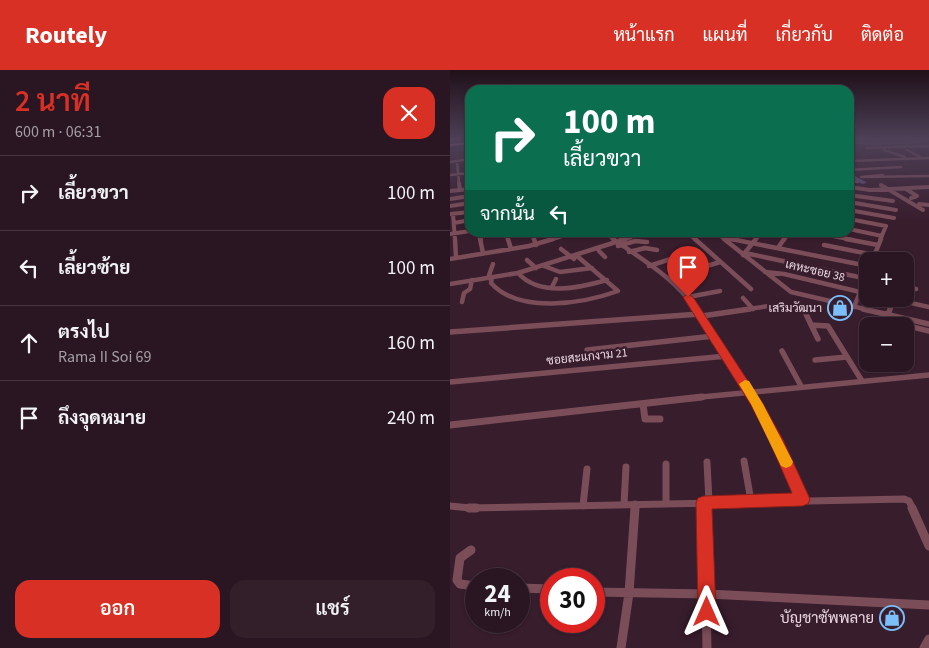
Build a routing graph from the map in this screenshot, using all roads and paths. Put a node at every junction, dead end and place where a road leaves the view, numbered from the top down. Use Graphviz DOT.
graph roads {
  1 [pos="458,166"];
  2 [pos="899,166"];
  3 [pos="854,170"];
  4 [pos="465,174"];
  5 [pos="459,175"];
  6 [pos="878,175"];
  7 [pos="450,176"];
  8 [pos="929,176"];
  9 [pos="854,182"];
  10 [pos="858,182"];
  11 [pos="854,187"];
  12 [pos="929,187"];
  13 [pos="904,188"];
  14 [pos="920,188"];
  15 [pos="889,189"];
  16 [pos="460,190"];
  17 [pos="465,190"];
  18 [pos="450,192"];
  19 [pos="929,192"];
  20 [pos="854,195"];
  21 [pos="465,196"];
  22 [pos="450,198"];
  23 [pos="911,198"];
  24 [pos="893,201"];
  25 [pos="854,203"];
  26 [pos="465,204"];
  27 [pos="919,204"];
  28 [pos="929,205"];
  29 [pos="450,206"];
  30 [pos="896,210"];
  31 [pos="923,210"];
  32 [pos="854,211"];
  33 [pos="465,213"];
  34 [pos="451,214"];
  35 [pos="894,218"];
  36 [pos="854,220"];
  37 [pos="465,221"];
  38 [pos="454,223"];
  39 [pos="854,230"];
  40 [pos="465,232"];
  41 [pos="452,234"];
  42 [pos="882,236"];
  43 [pos="480,237"];
  44 [pos="507,237"];
  45 [pos="534,237"];
  46 [pos="610,237"];
  47 [pos="630,237"];
  48 [pos="692,237"];
  49 [pos="722,237"];
  50 [pos="758,237"];
  51 [pos="786,237"];
  52 [pos="820,237"];
  53 [pos="837,237"];
  54 [pos="560,238"];
  55 [pos="818,240"];
  56 [pos="647,242"];
  57 [pos="617,243"];
  58 [pos="754,243"];
  59 [pos="536,244"];
  60 [pos="824,245"];
  61 [pos="878,245"];
  62 [pos="778,248"];
  63 [pos="511,249"];
  64 [pos="561,249"];
  65 [pos="657,250"];
  66 [pos="599,251"];
  67 [pos="629,252"];
  68 [pos="859,252"];
  69 [pos="875,252"];
  70 [pos="483,253"];
  71 [pos="744,254"];
  72 [pos="683,255"];
  73 [pos="575,257"];
  74 [pos="605,257"];
  75 [pos="456,258"];
  76 [pos="552,258"];
  77 [pos="450,259"];
  78 [pos="527,260"];
  79 [pos="557,262"];
  80 [pos="720,262"];
  81 [pos="493,264"];
  82 [pos="859,264"];
  83 [pos="545,266"];
  84 [pos="649,266"];
  85 [pos="536,268"];
  86 [pos="592,268"];
  87 [pos="765,272"];
  88 [pos="518,274"];
  89 [pos="490,278"];
  90 [pos="668,278"];
  91 [pos="859,278"];
  92 [pos="556,279"];
  93 [pos="472,280"];
  94 [pos="607,280"];
  95 [pos="452,283"];
  96 [pos="552,286"];
  97 [pos="751,289"];
  98 [pos="720,291"];
  99 [pos="859,292"];
  100 [pos="859,294"];
  101 [pos="688,297"];
  102 [pos="744,298"];
  103 [pos="462,302"];
  104 [pos="914,304"];
  105 [pos="854,306"];
  106 [pos="890,307"];
  107 [pos="929,307"];
  108 [pos="753,309"];
  109 [pos="887,314"];
  110 [pos="701,315"];
  111 [pos="929,324"];
  112 [pos="811,325"];
  113 [pos="929,331"];
  114 [pos="450,332"];
  115 [pos="714,336"];
  116 [pos="818,339"];
  117 [pos="587,350"];
  118 [pos="782,351"];
  119 [pos="727,356"];
  120 [pos="847,357"];
  121 [pos="815,360"];
  122 [pos="929,375"];
  123 [pos="862,381"];
  124 [pos="450,382"];
  125 [pos="801,386"];
  126 [pos="750,392"];
  127 [pos="643,404"];
  128 [pos="660,420"];
  129 [pos="450,425"];
  130 [pos="744,461"];
  131 [pos="707,462"];
  132 [pos="666,464"];
  133 [pos="626,467"];
  134 [pos="587,469"];
  135 [pos="802,499"];
  136 [pos="751,501"];
  137 [pos="707,503"];
  138 [pos="624,504"];
  139 [pos="634,504"];
  140 [pos="666,504"];
  141 [pos="450,506"];
  142 [pos="583,506"];
  143 [pos="929,546"];
  144 [pos="471,550"];
  145 [pos="465,584"];
  146 [pos="605,592"];
  147 [pos="629,593"];
  148 [pos="707,594"];
  149 [pos="929,605"];
  150 [pos="929,639"];
  151 [pos="621,648"];
  152 [pos="706,648"];
  153 [pos="924,648"];
  1 -- 5 [label="street"];
  2 -- 3 [label="street"];
  4 -- 5 [label="street"];
  5 -- 7 [label="street"];
  5 -- 16 [label="street"];
  6 -- 8 [label="street"];
  9 -- 10 [label="street"];
  11 -- 15 [label="street"];
  12 -- 14 [label="street"];
  13 -- 14 [label="street"];
  13 -- 15 [label="street"];
  13 -- 23 [label="street"];
  14 -- 19 [label="street"];
  15 -- 31 [label="street"];
  16 -- 17 [label="street"];
  16 -- 18 [label="street"];
  20 -- 24 [label="street"];
  21 -- 22 [label="street"];
  25 -- 30 [label="street"];
  26 -- 29 [label="street"];
  27 -- 28 [label="street"];
  32 -- 35 [label="street"];
  33 -- 34 [label="street"];
  34 -- 38 [label="street"];
  36 -- 42 [label="street"];
  37 -- 38 [label="street"];
  38 -- 41 [label="street"];
  39 -- 42 [label="street"];
  40 -- 41 [label="street"];
  41 -- 75 [label="street"];
  42 -- 61 [label="street"];
  43 -- 70 [label="street"];
  44 -- 63 [label="street"];
  45 -- 59 [label="street"];
  46 -- 57 [label="street"];
  47 -- 57 [label="street"];
  48 -- 80 [label="street"];
  49 -- 58 [label="street"];
  49 -- 71 [label="street"];
  50 -- 58 [label="street"];
  51 -- 62 [label="street"];
  52 -- 55 [label="street"];
  53 -- 61 [label="street"];
  54 -- 59 [label="street"];
  56 -- 57 [label="street"];
  57 -- 66 [label="street"];
  57 -- 67 [label="street"];
  57 -- 73 [label="street"];
  58 -- 62 [label="street"];
  58 -- 71 [label="street"];
  59 -- 63 [label="street"];
  60 -- 68 [label="street"];
  61 -- 69 [label="street"];
  62 -- 82 [label="street"];
  63 -- 70 [label="street"];
  64 -- 73 [label="street"];
  65 -- 67 [label="street"];
  66 -- 73 [label="street"];
  66 -- 74 [label="street"];
  67 -- 84 [label="street"];
  70 -- 75 [label="street"];
  71 -- 87 [label="street"];
  71 -- 91 [label="street"];
  72 -- 84 [label="street"];
  73 -- 79 [label="street"];
  73 -- 83 [label="street"];
  73 -- 86 [label="street"];
  75 -- 77 [label="street"];
  76 -- 79 [label="street"];
  78 -- 85 [label="street"];
  79 -- 83 [label="street"];
  80 -- 90 [label="street"];
  80 -- 97 [label="street"];
  81 -- 89 [label="street"];
  83 -- 85 [label="street"];
  83 -- 86 [label="street"];
  83 -- 88 [label="street"];
  84 -- 90 [label="street"];
  85 -- 88 [label="street"];
  86 -- 94 [label="street"];
  87 -- 99 [label="street, เคหะซอย 38"];
  87 -- 105 [label="street"];
  88 -- 89 [label="street"];
  88 -- 96 [label="street"];
  89 -- 93 [label="street"];
  89 -- 94 [label="street"];
  90 -- 101 [label="street"];
  92 -- 96 [label="street"];
  93 -- 95 [label="street"];
  93 -- 103 [label="street"];
  94 -- 96 [label="street"];
  98 -- 101 [label="street"];
  100 -- 105 [label="street"];
  101 -- 110 [label="street"];
  102 -- 108 [label="street"];
  104 -- 107 [label="street"];
  105 -- 109 [label="street"];
  106 -- 109 [label="street"];
  108 -- 110 [label="street"];
  108 -- 112 [label="street"];
  109 -- 111 [label="street"];
  109 -- 113 [label="street"];
  110 -- 114 [label="street"];
  110 -- 115 [label="street"];
  112 -- 116 [label="street"];
  112 -- 120 [label="street"];
  115 -- 117 [label="street"];
  115 -- 119 [label="street"];
  118 -- 125 [label="street"];
  119 -- 124 [label="street, ซอยสะแกงาม 21"];
  119 -- 126 [label="street"];
  120 -- 121 [label="street"];
  120 -- 123 [label="street"];
  122 -- 123 [label="street"];
  123 -- 125 [label="street"];
  125 -- 126 [label="street"];
  126 -- 127 [label="street"];
  126 -- 135 [label="street"];
  127 -- 128 [label="street"];
  127 -- 129 [label="street"];
  130 -- 136 [label="street"];
  131 -- 137 [label="street"];
  132 -- 140 [label="street"];
  133 -- 138 [label="street"];
  134 -- 142 [label="street"];
  135 -- 136 [label="street"];
  135 -- 143 [label="street"];
  136 -- 137 [label="street"];
  137 -- 140 [label="street"];
  137 -- 148 [label="street"];
  138 -- 139 [label="street"];
  138 -- 142 [label="street"];
  139 -- 140 [label="street"];
  139 -- 147 [label="street"];
  141 -- 142 [label="street"];
  144 -- 145 [label="street"];
  146 -- 147 [label="street"];
  147 -- 148 [label="street"];
  147 -- 151 [label="street"];
  148 -- 149 [label="street"];
  148 -- 152 [label="street"];
  150 -- 153 [label="street"];
}
